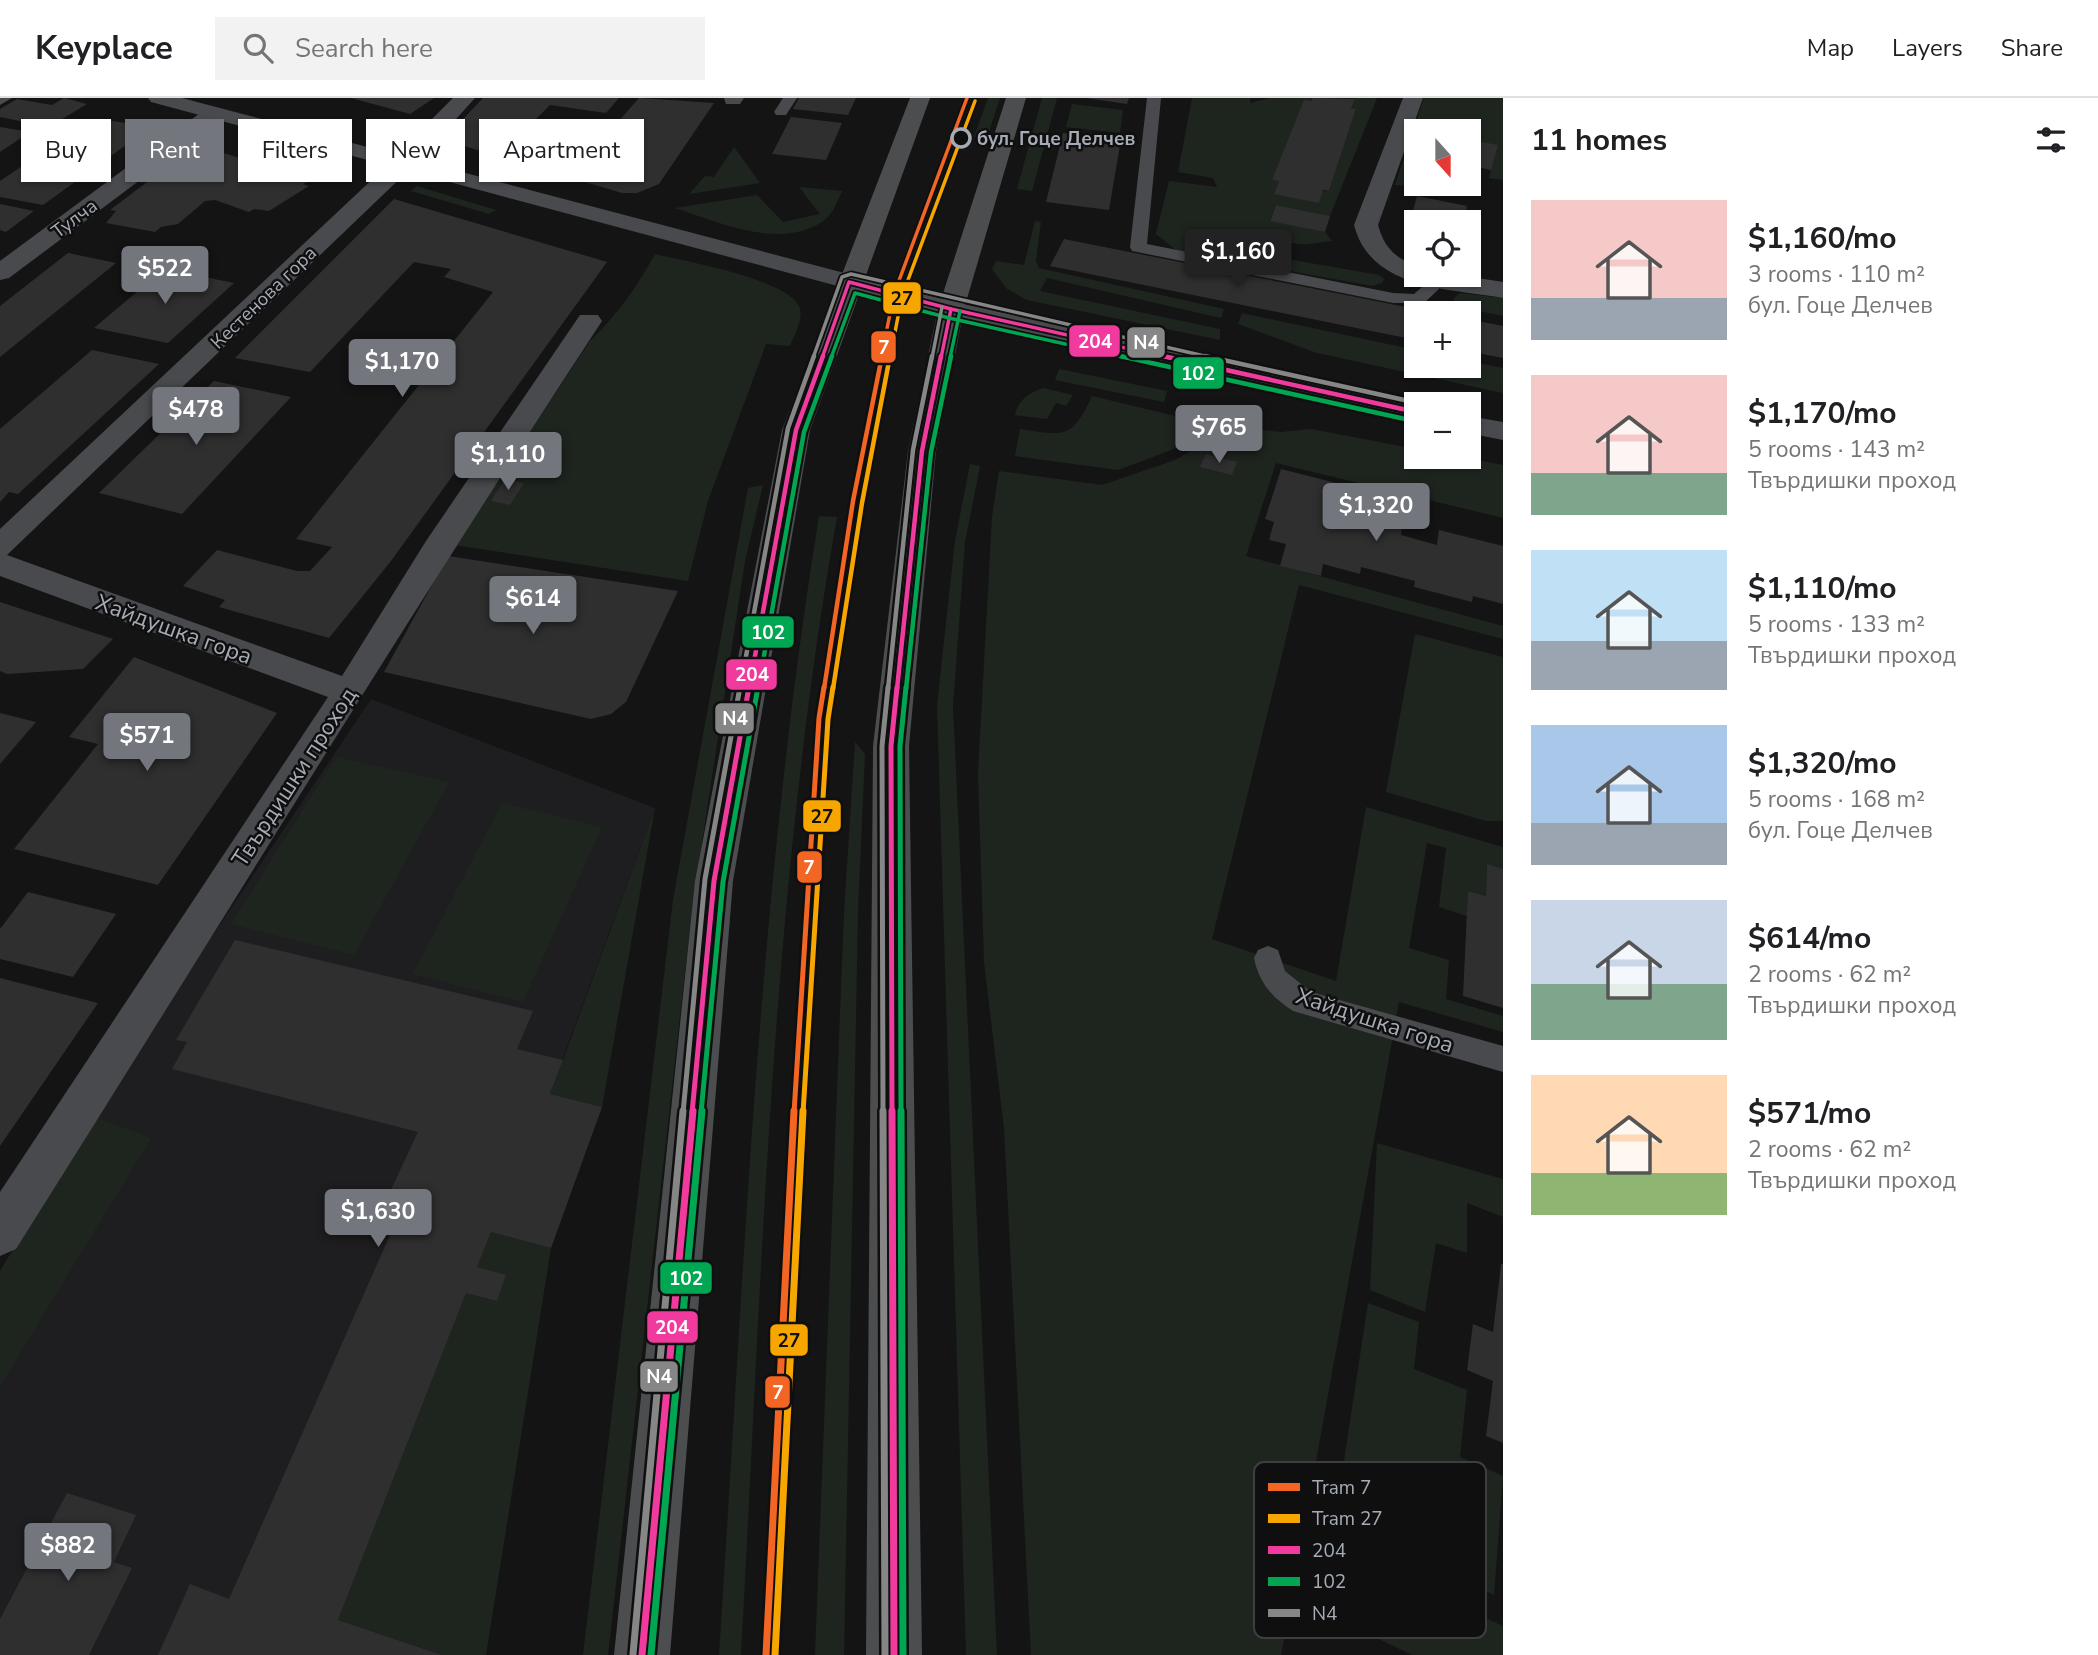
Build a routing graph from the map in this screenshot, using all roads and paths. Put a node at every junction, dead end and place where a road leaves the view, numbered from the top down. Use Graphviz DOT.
graph roads {
  1 [pos="158,98"];
  2 [pos="465,98"];
  3 [pos="789,98"];
  4 [pos="920,98"];
  5 [pos="1016,98"];
  6 [pos="1154,98"];
  7 [pos="1413,98"];
  8 [pos="781,112"];
  9 [pos="215,113"];
  10 [pos="445,119"];
  11 [pos="366,153"];
  12 [pos="465,180"];
  13 [pos="383,182"];
  14 [pos="1404,272"];
  15 [pos="0,273"];
  16 [pos="849,282"];
  17 [pos="1481,286"];
  18 [pos="1429,287"];
  19 [pos="1503,290"];
  20 [pos="951,309"];
  21 [pos="589,321"];
  22 [pos="1404,409"];
  23 [pos="1481,427"];
  24 [pos="1503,431"];
  25 [pos="0,547"];
  26 [pos="0,564"];
  27 [pos="349,692"];
  28 [pos="1268,958"];
  29 [pos="1503,1059"];
  30 [pos="0,1233"];
  31 [pos="642,1655"];
  32 [pos="894,1655"];
  1 -- 9 [label="street"];
  2 -- 10 [label="street"];
  3 -- 8 [label="lane"];
  4 -- 16 [label="main road"];
  5 -- 20 [label="main road"];
  6 -- 18 [label="lane"];
  7 -- 14 [label="street"];
  9 -- 11 [label="street"];
  9 -- 15 [label="street, Тулча"];
  12 -- 16 [label="street"];
  13 -- 25 [label="street, Кестенова гора"];
  16 -- 20 [label="street"];
  16 -- 31 [label="main road"];
  17 -- 19 [label="street"];
  20 -- 22 [label="street"];
  20 -- 32 [label="main road"];
  21 -- 27 [label="street, Твърдишки проход"];
  23 -- 24 [label="street"];
  26 -- 27 [label="street, Хайдушка гора"];
  27 -- 30 [label="street, Твърдишки проход"];
  28 -- 29 [label="lane, Хайдушка гора"];
}
